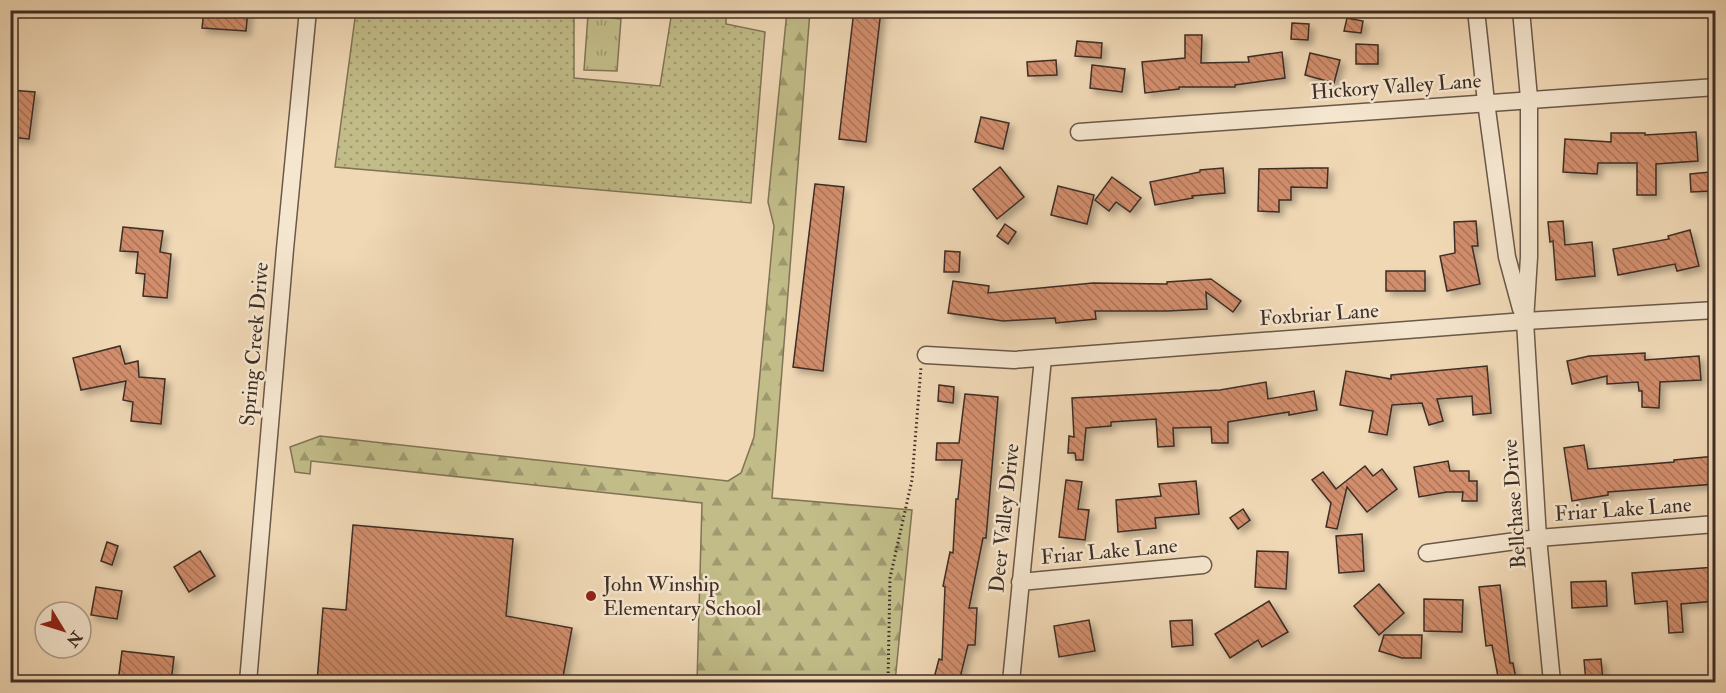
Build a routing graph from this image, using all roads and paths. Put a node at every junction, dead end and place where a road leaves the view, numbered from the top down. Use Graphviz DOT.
graph roads {
  1 [pos="308,10"];
  2 [pos="1476,10"];
  3 [pos="1521,10"];
  4 [pos="1716,87"];
  5 [pos="1529,98"];
  6 [pos="1486,102"];
  7 [pos="1079,132"];
  8 [pos="1716,310"];
  9 [pos="1525,321"];
  10 [pos="926,355"];
  11 [pos="1043,358"];
  12 [pos="1716,524"];
  13 [pos="1538,538"];
  14 [pos="1427,553"];
  15 [pos="1203,565"];
  16 [pos="1020,582"];
  17 [pos="248,682"];
  18 [pos="888,682"];
  19 [pos="1011,682"];
  20 [pos="1552,682"];
  1 -- 17 [label="street, Spring Creek Drive"];
  2 -- 6 [label="street, Bellchase Drive"];
  3 -- 5 [label="street, Bellchase Drive"];
  4 -- 5 [label="street, Hickory Valley Lane"];
  5 -- 6 [label="street, Hickory Valley Lane"];
  5 -- 9 [label="street, Bellchase Drive"];
  6 -- 7 [label="street, Hickory Valley Lane"];
  6 -- 9 [label="street, Bellchase Drive"];
  8 -- 9 [label="street, Foxbriar Lane"];
  9 -- 11 [label="street, Foxbriar Lane"];
  9 -- 13 [label="street, Bellchase Drive"];
  10 -- 11 [label="street, Foxbriar Lane"];
  10 -- 18 [label="path"];
  11 -- 16 [label="street, Deer Valley Drive"];
  12 -- 13 [label="street, Friar Lake Lane"];
  13 -- 14 [label="street, Friar Lake Lane"];
  13 -- 20 [label="street, Bellchase Drive"];
  15 -- 16 [label="street, Friar Lake Lane"];
  16 -- 19 [label="street, Deer Valley Drive"];
}
